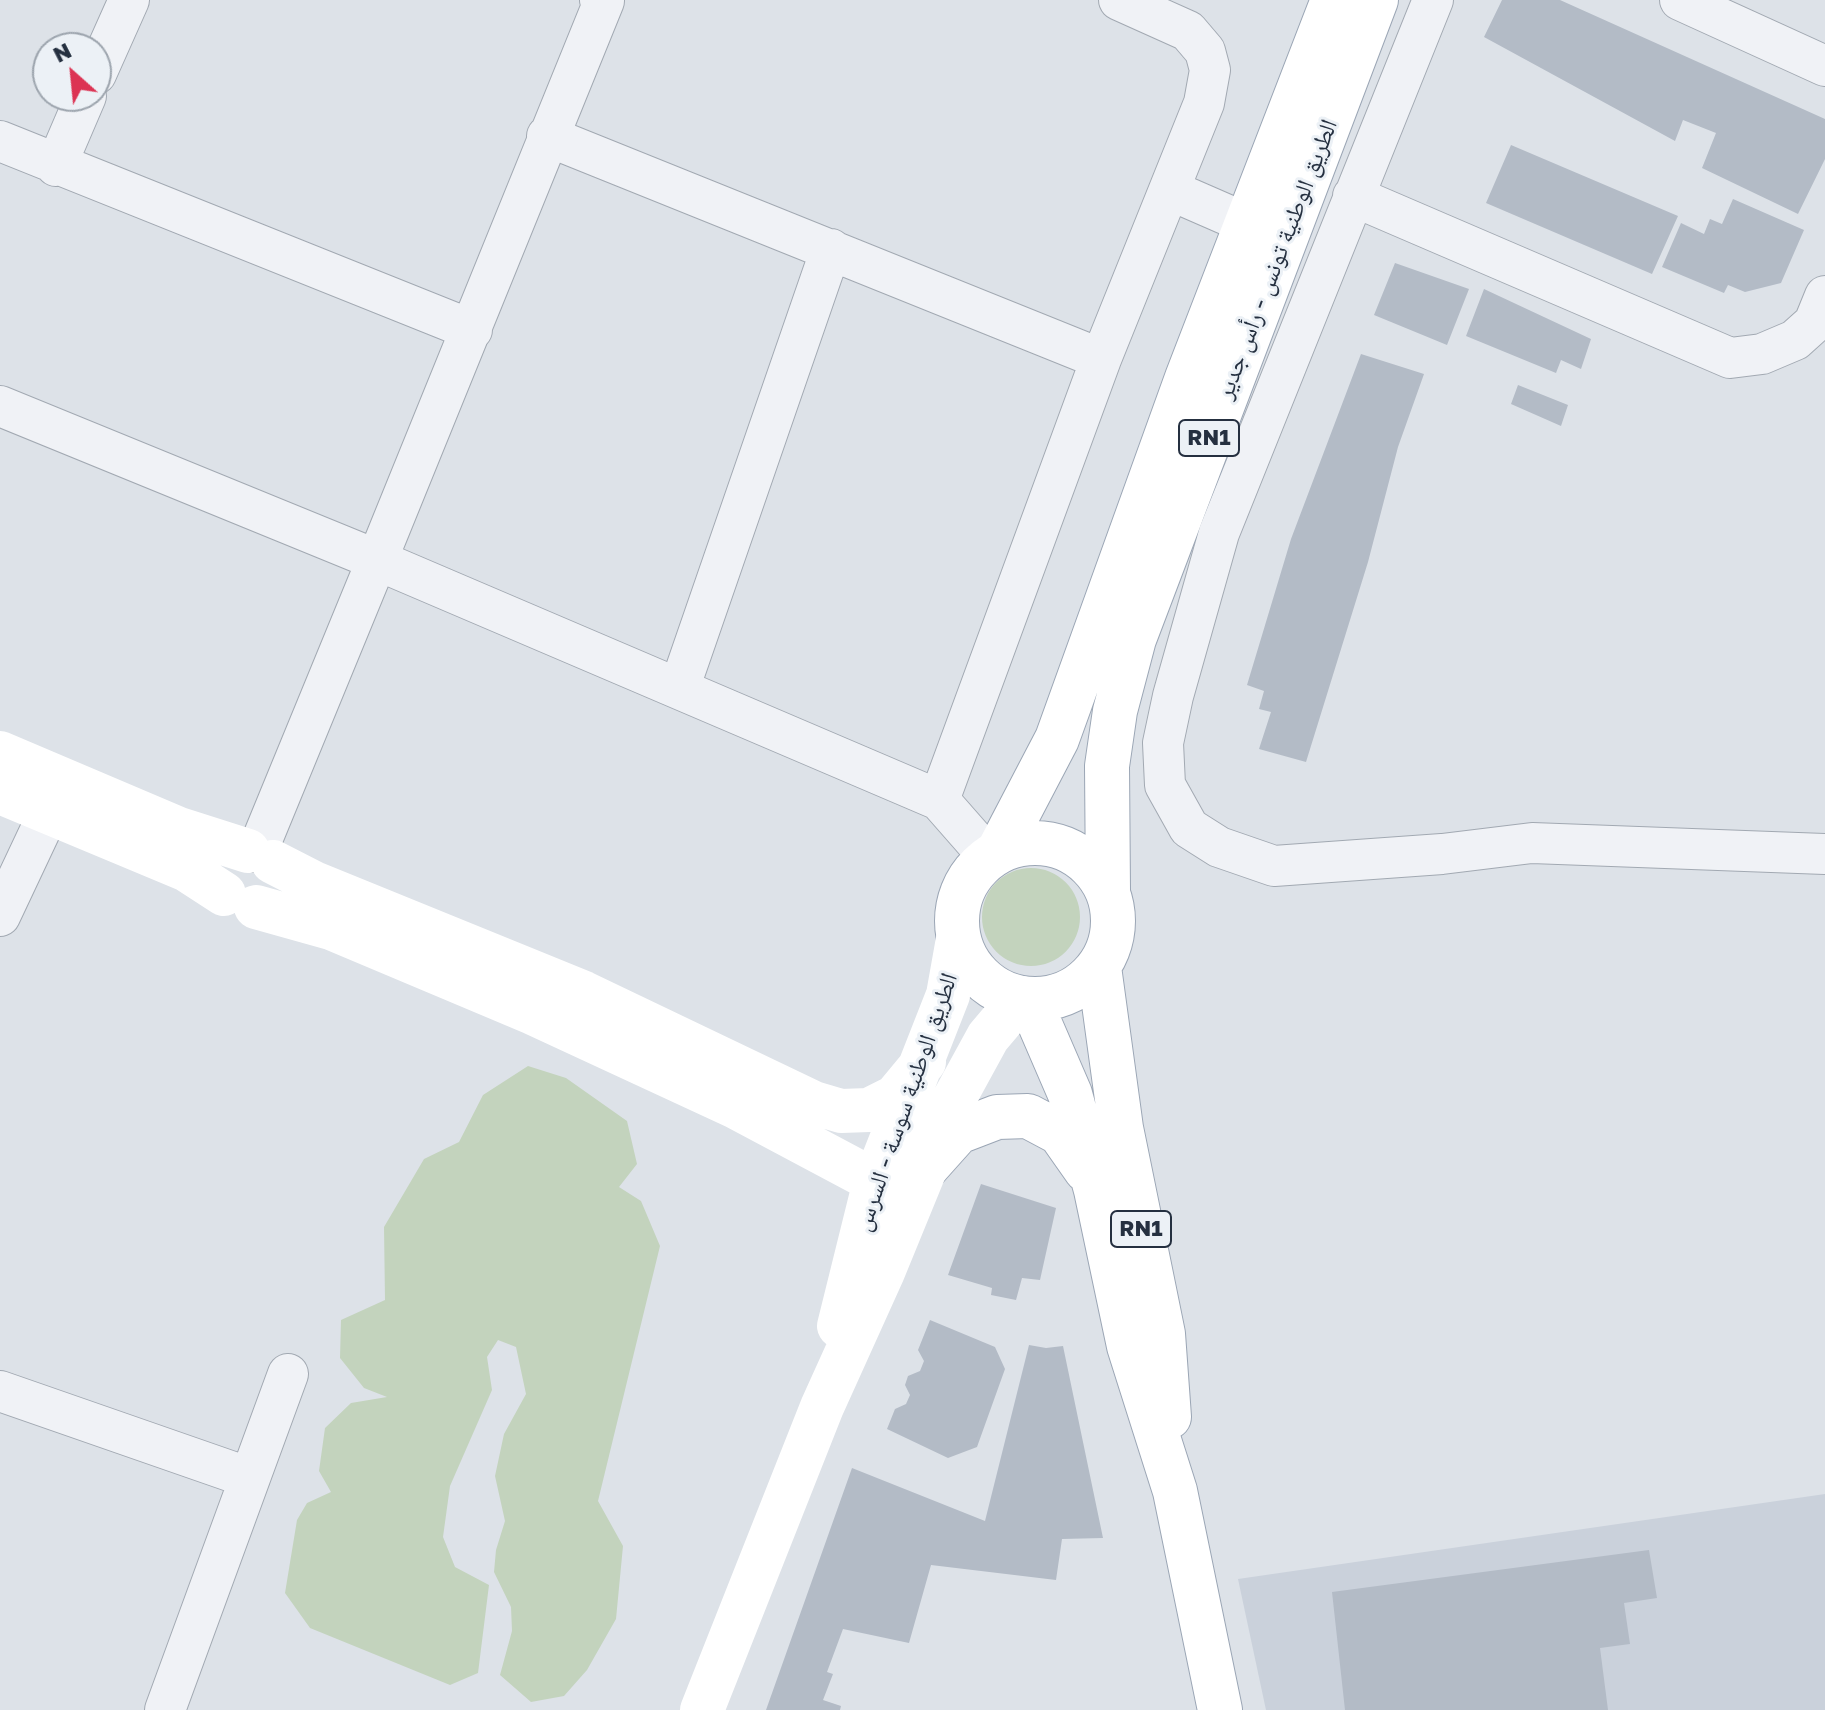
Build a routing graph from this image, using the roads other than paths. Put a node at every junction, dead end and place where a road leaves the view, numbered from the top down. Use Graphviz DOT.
graph roads {
  1 [pos="129,0"];
  2 [pos="603,0"];
  3 [pos="1119,0"];
  4 [pos="1333,0"];
  5 [pos="1376,0"];
  6 [pos="1433,0"];
  7 [pos="1680,0"];
  8 [pos="112,38"];
  9 [pos="1825,66"];
  10 [pos="79,112"];
  11 [pos="547,136"];
  12 [pos="0,141"];
  13 [pos="56,166"];
  14 [pos="1170,190"];
  15 [pos="1299,201"];
  16 [pos="1349,207"];
  17 [pos="1248,224"];
  18 [pos="831,249"];
  19 [pos="1825,296"];
  20 [pos="472,330"];
  21 [pos="1101,359"];
  22 [pos="0,406"];
  23 [pos="1177,521"];
  24 [pos="1219,533"];
  25 [pos="377,560"];
  26 [pos="679,689"];
  27 [pos="0,753"];
  28 [pos="0,792"];
  29 [pos="939,800"];
  30 [pos="49,812"];
  31 [pos="993,854"];
  32 [pos="1825,854"];
  33 [pos="259,855"];
  34 [pos="1108,891"];
  35 [pos="240,900"];
  36 [pos="0,916"];
  37 [pos="958,939"];
  38 [pos="1099,967"];
  39 [pos="1025,999"];
  40 [pos="924,1062"];
  41 [pos="924,1170"];
  42 [pos="875,1181"];
  43 [pos="1096,1190"];
  44 [pos="288,1374"];
  45 [pos="0,1391"];
  46 [pos="822,1407"];
  47 [pos="250,1478"];
  48 [pos="1175,1491"];
  49 [pos="165,1710"];
  50 [pos="702,1710"];
  51 [pos="1220,1710"];
  1 -- 8 [label="street"];
  2 -- 11 [label="street"];
  3 -- 14 [label="street"];
  4 -- 17 [label="main road, الطريق الوطنية تونس - رأس جدير / RN1"];
  5 -- 15 [label="main road, الطريق الوطنية تونس - رأس جدير / RN1"];
  6 -- 16 [label="street"];
  7 -- 9 [label="street"];
  10 -- 13 [label="street"];
  11 -- 18 [label="street"];
  11 -- 20 [label="street"];
  12 -- 13 [label="street"];
  13 -- 20 [label="street"];
  14 -- 17 [label="street"];
  14 -- 21 [label="street"];
  15 -- 16 [label="street"];
  15 -- 23 [label="main road, الطريق الوطنية تونس - رأس جدير / RN1"];
  16 -- 19 [label="street"];
  16 -- 24 [label="street"];
  17 -- 31 [label="main road, الطريق الوطنية تونس - رأس جدير / RN1"];
  18 -- 21 [label="street"];
  18 -- 26 [label="street"];
  20 -- 25 [label="street"];
  21 -- 29 [label="street"];
  22 -- 25 [label="street"];
  23 -- 24 [label="street"];
  23 -- 34 [label="main road, الطريق الوطنية تونس - رأس جدير / RN1"];
  24 -- 32 [label="street"];
  25 -- 26 [label="street"];
  25 -- 33 [label="street"];
  26 -- 29 [label="street"];
  27 -- 33 [label="main road"];
  28 -- 30 [label="main road"];
  29 -- 31 [label="street"];
  30 -- 35 [label="main road"];
  30 -- 36 [label="street"];
  31 -- 34 [label="main road"];
  31 -- 37 [label="main road, RN1"];
  33 -- 35 [label="main road"];
  33 -- 40 [label="main road"];
  34 -- 38 [label="main road, RN1"];
  35 -- 42 [label="main road"];
  37 -- 39 [label="main road"];
  37 -- 40 [label="main road, الطريق الوطنية سوسة - السرس"];
  38 -- 39 [label="main road"];
  38 -- 48 [label="main road, RN1"];
  39 -- 41 [label="main road, الطريق الوطنية سوسة - السرس"];
  39 -- 43 [label="main road, RN1"];
  40 -- 42 [label="main road, الطريق الوطنية سوسة - السرس"];
  41 -- 42 [label="main road"];
  41 -- 43 [label="main road"];
  41 -- 46 [label="main road, الطريق الوطنية سوسة - السرس"];
  42 -- 46 [label="main road, الطريق الوطنية سوسة - السرس"];
  43 -- 48 [label="main road, RN1"];
  44 -- 47 [label="street"];
  45 -- 47 [label="street"];
  46 -- 50 [label="main road, الطريق الوطنية سوسة - السرس"];
  47 -- 49 [label="street"];
  48 -- 51 [label="main road, RN1"];
}
